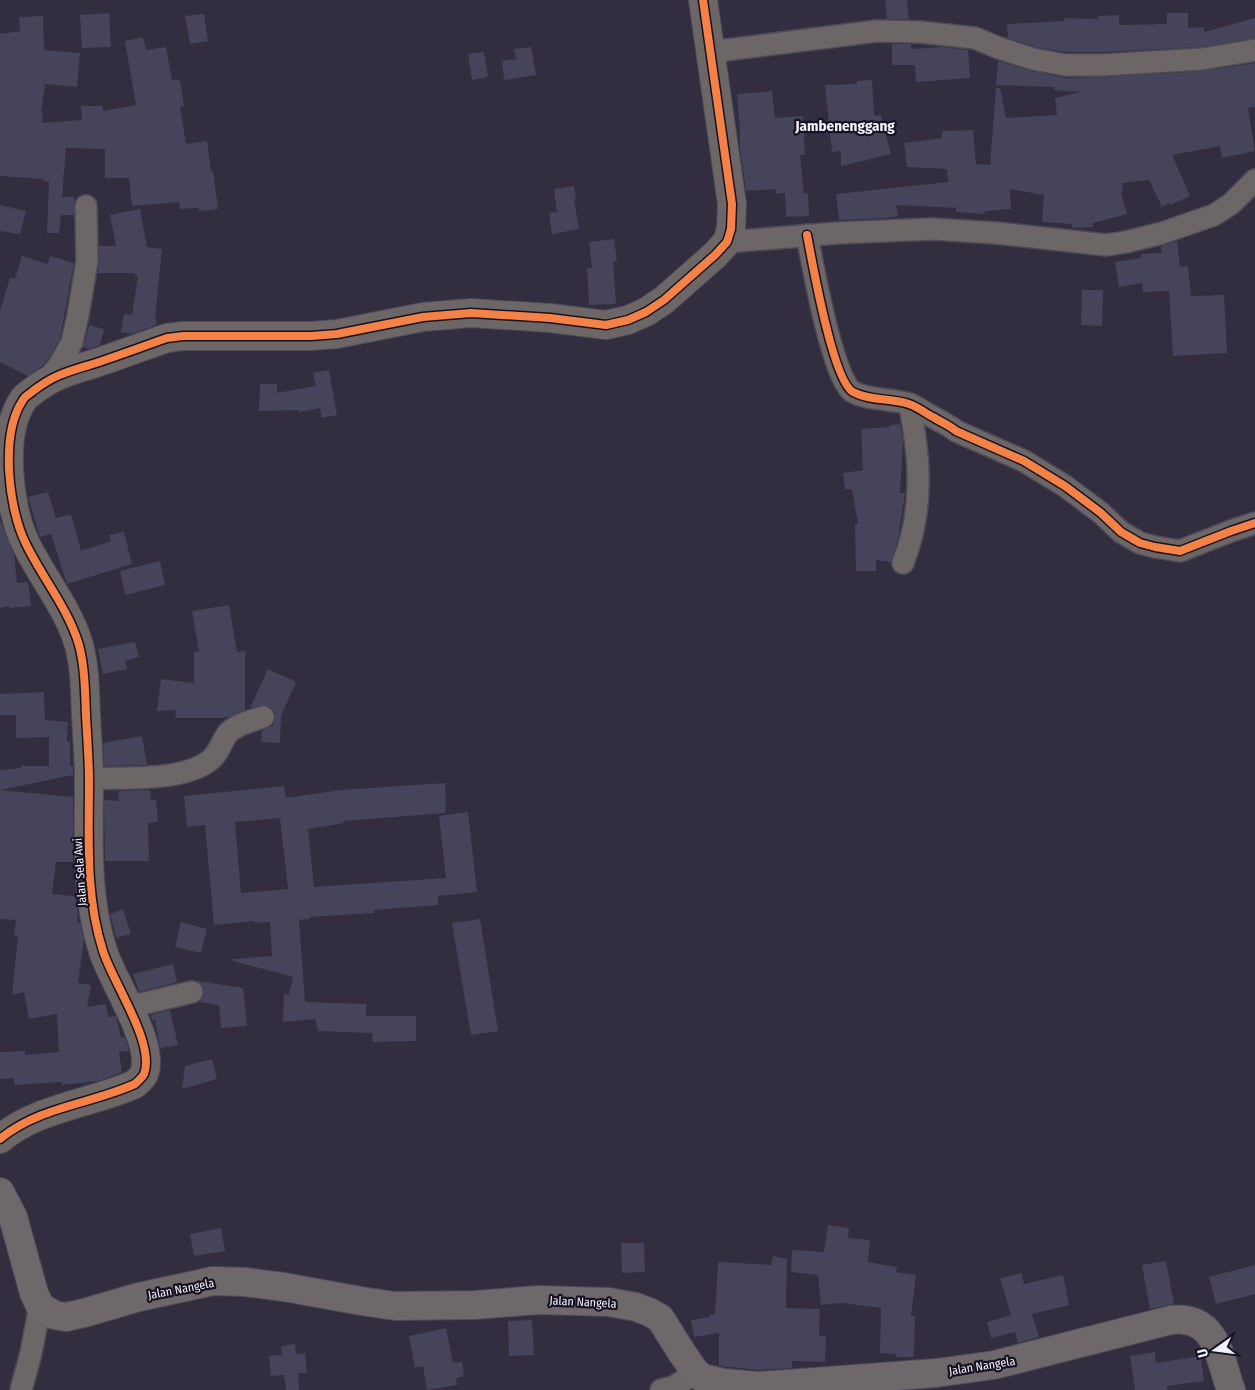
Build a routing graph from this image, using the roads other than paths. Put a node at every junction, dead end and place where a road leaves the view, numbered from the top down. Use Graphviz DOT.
graph roads {
  1 [pos="703,0"];
  2 [pos="1255,50"];
  3 [pos="710,52"];
  4 [pos="1255,180"];
  5 [pos="86,206"];
  6 [pos="807,235"];
  7 [pos="727,242"];
  8 [pos="48,379"];
  9 [pos="910,404"];
  10 [pos="1255,523"];
  11 [pos="903,563"];
  12 [pos="263,717"];
  13 [pos="89,779"];
  14 [pos="192,992"];
  15 [pos="129,1007"];
  16 [pos="0,1139"];
  17 [pos="0,1192"];
  18 [pos="40,1306"];
  19 [pos="696,1373"];
  20 [pos="21,1390"];
  21 [pos="660,1390"];
  22 [pos="1231,1390"];
  1 -- 3 [label="street"];
  2 -- 3 [label="street"];
  3 -- 7 [label="street"];
  4 -- 6 [label="street"];
  5 -- 8 [label="street"];
  6 -- 7 [label="street"];
  6 -- 9 [label="street"];
  7 -- 8 [label="street, Jalan Sela Awi"];
  8 -- 13 [label="street, Jalan Sela Awi"];
  9 -- 10 [label="street"];
  9 -- 11 [label="street"];
  12 -- 13 [label="street"];
  13 -- 15 [label="street, Jalan Sela Awi"];
  14 -- 15 [label="street"];
  15 -- 16 [label="street, Jalan Sela Awi"];
  17 -- 18 [label="main road"];
  18 -- 19 [label="main road, Jalan Nangela"];
  18 -- 20 [label="street"];
  19 -- 21 [label="street"];
  19 -- 22 [label="main road, Jalan Nangela"];
}
